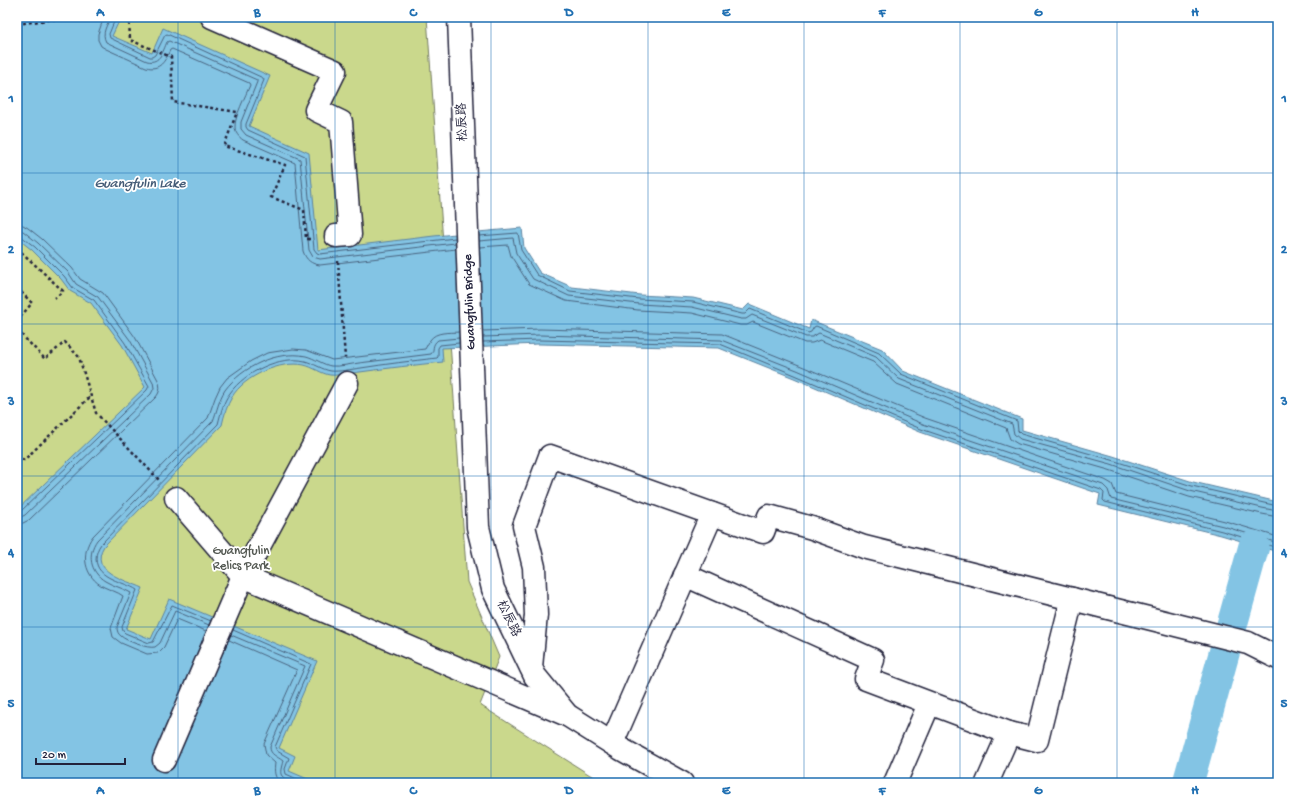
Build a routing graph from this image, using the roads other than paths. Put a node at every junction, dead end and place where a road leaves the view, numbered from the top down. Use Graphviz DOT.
graph roads {
  1 [pos="212,17"];
  2 [pos="459,17"];
  3 [pos="467,226"];
  4 [pos="336,236"];
  5 [pos="472,377"];
  6 [pos="347,383"];
  7 [pos="176,498"];
  8 [pos="712,514"];
  9 [pos="685,575"];
  10 [pos="243,576"];
  11 [pos="1072,599"];
  12 [pos="1278,658"];
  13 [pos="531,667"];
  14 [pos="930,704"];
  15 [pos="567,715"];
  16 [pos="1009,733"];
  17 [pos="612,743"];
  18 [pos="164,760"];
  19 [pos="682,783"];
  20 [pos="895,783"];
  21 [pos="987,783"];
  1 -- 4 [label="street"];
  2 -- 3 [label="street, 松辰路"];
  3 -- 5 [label="street, Guangfulin Bridge"];
  5 -- 13 [label="street, 松辰路"];
  6 -- 10 [label="street"];
  7 -- 10 [label="street"];
  8 -- 9 [label="street"];
  8 -- 11 [label="street"];
  8 -- 13 [label="street"];
  9 -- 14 [label="street"];
  9 -- 17 [label="street"];
  10 -- 15 [label="street"];
  10 -- 18 [label="street"];
  11 -- 12 [label="street"];
  11 -- 16 [label="street"];
  13 -- 15 [label="street, 松辰路"];
  14 -- 16 [label="street"];
  14 -- 20 [label="street"];
  15 -- 17 [label="street, 松辰路"];
  16 -- 21 [label="street"];
  17 -- 19 [label="street, 松辰路"];
}
